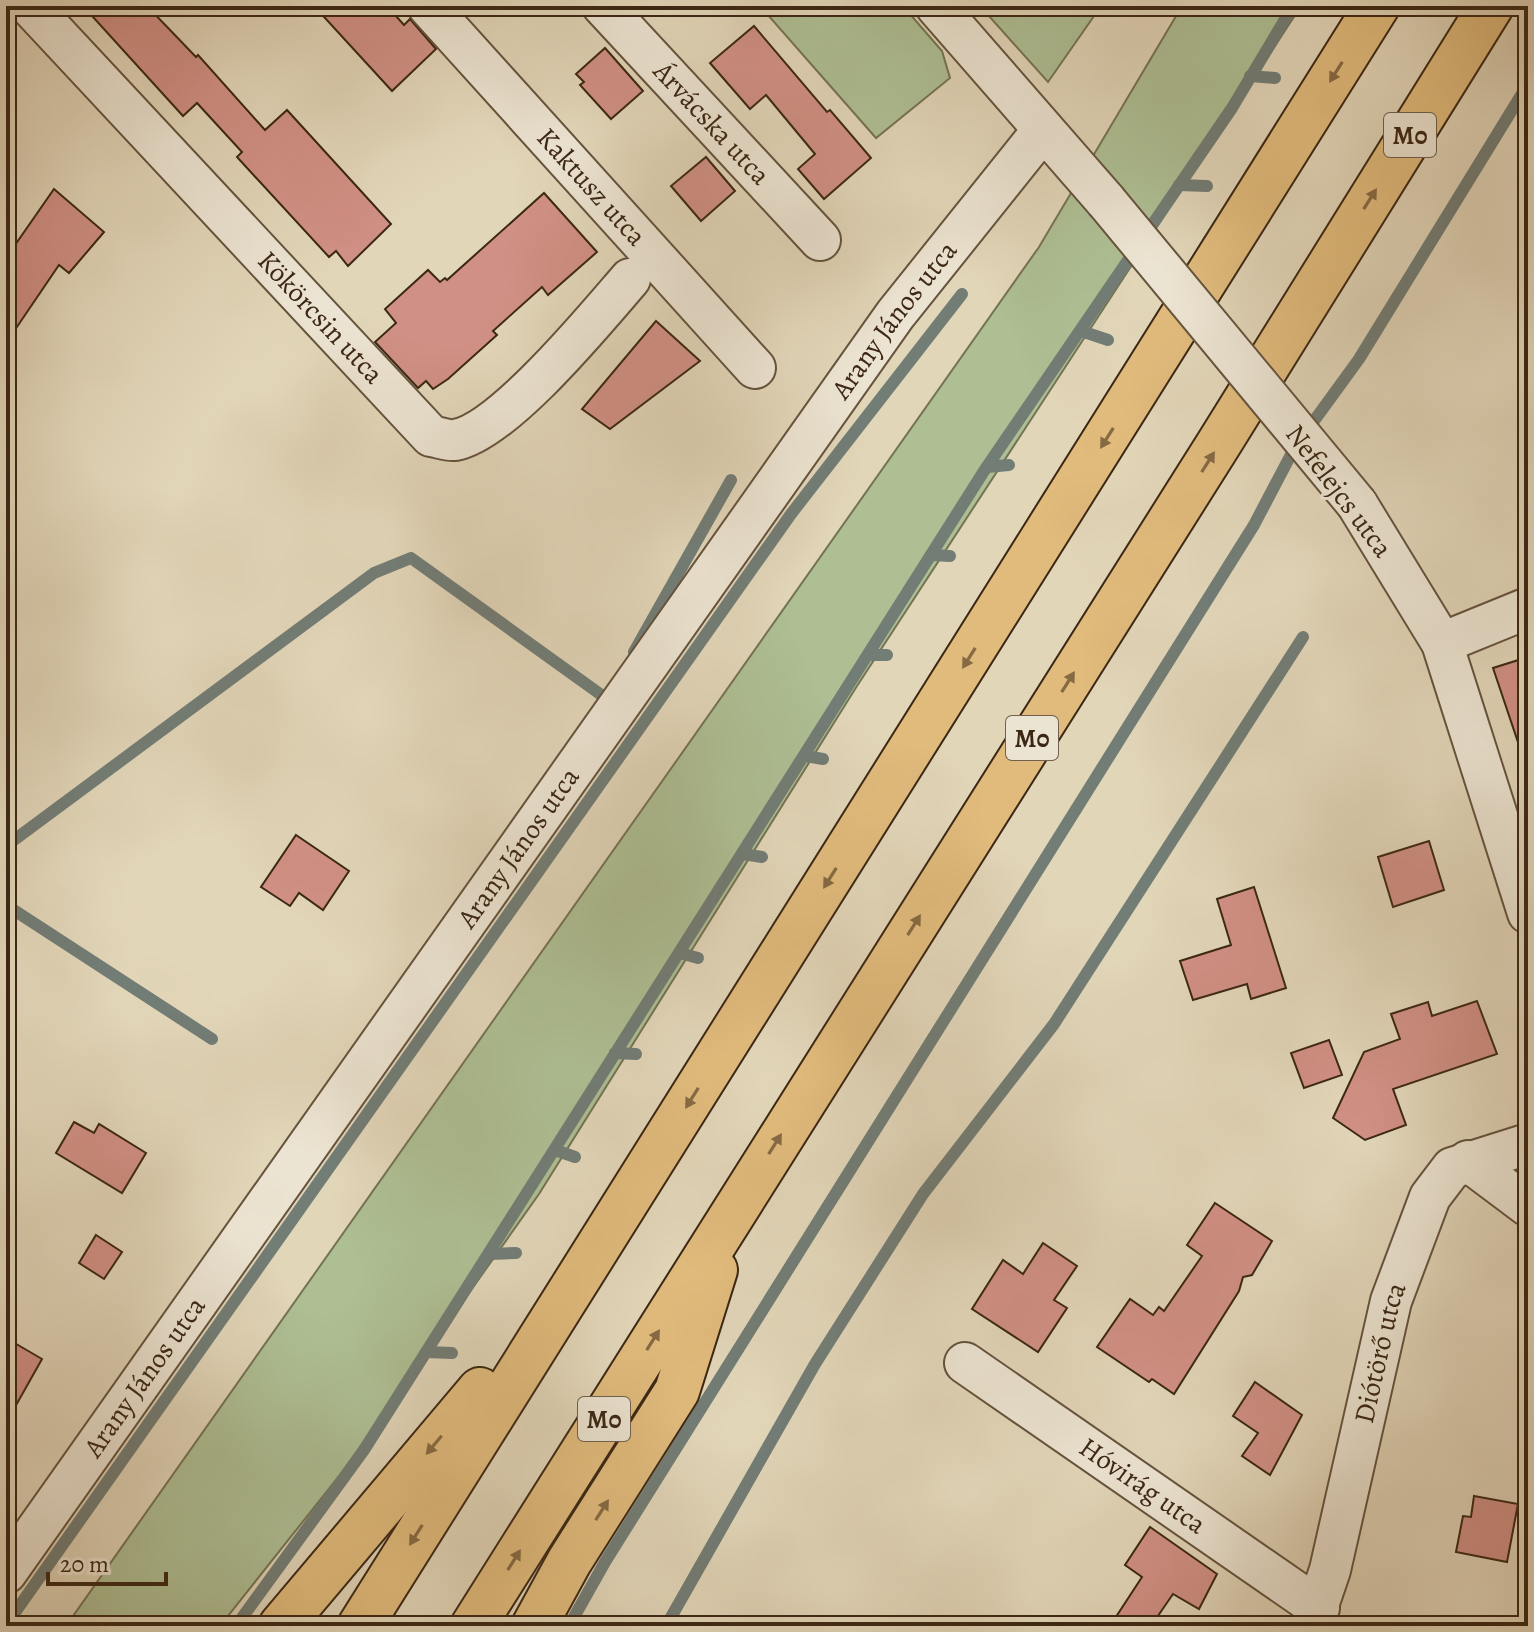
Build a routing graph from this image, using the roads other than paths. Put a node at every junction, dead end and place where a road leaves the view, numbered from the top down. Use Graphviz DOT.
graph roads {
  1 [pos="30,6"];
  2 [pos="428,6"];
  3 [pos="603,6"];
  4 [pos="936,6"];
  5 [pos="1377,6"];
  6 [pos="1491,6"];
  7 [pos="1043,130"];
  8 [pos="820,240"];
  9 [pos="630,279"];
  10 [pos="755,368"];
  11 [pos="1528,608"];
  12 [pos="1442,643"];
  13 [pos="1528,913"];
  14 [pos="1528,1144"];
  15 [pos="1468,1161"];
  16 [pos="1528,1206"];
  17 [pos="733,1210"];
  18 [pos="592,1257"];
  19 [pos="965,1363"];
  20 [pos="6,1573"];
  21 [pos="1315,1617"];
  22 [pos="281,1626"];
  23 [pos="360,1626"];
  24 [pos="473,1626"];
  25 [pos="534,1626"];
  1 -- 9 [label="street, Kökörcsin utca"];
  2 -- 10 [label="street, Kaktusz utca"];
  3 -- 8 [label="street, Árvácska utca"];
  4 -- 7 [label="street, Nefelejcs utca"];
  5 -- 18 [label="highway, one-way"];
  17 -- 6 [label="highway, M0, one-way"];
  7 -- 12 [label="street, Nefelejcs utca, bridge"];
  7 -- 20 [label="street, Arany János utca"];
  11 -- 12 [label="street"];
  12 -- 13 [label="street, Nefelejcs utca"];
  14 -- 15 [label="street, Diótörő utca"];
  15 -- 16 [label="street"];
  15 -- 21 [label="street, Diótörő utca"];
  24 -- 17 [label="highway, M0, one-way"];
  25 -- 17 [label="highway, one-way"];
  18 -- 22 [label="highway, one-way"];
  18 -- 23 [label="highway, one-way"];
  19 -- 21 [label="street, Hóvirág utca"];
}
